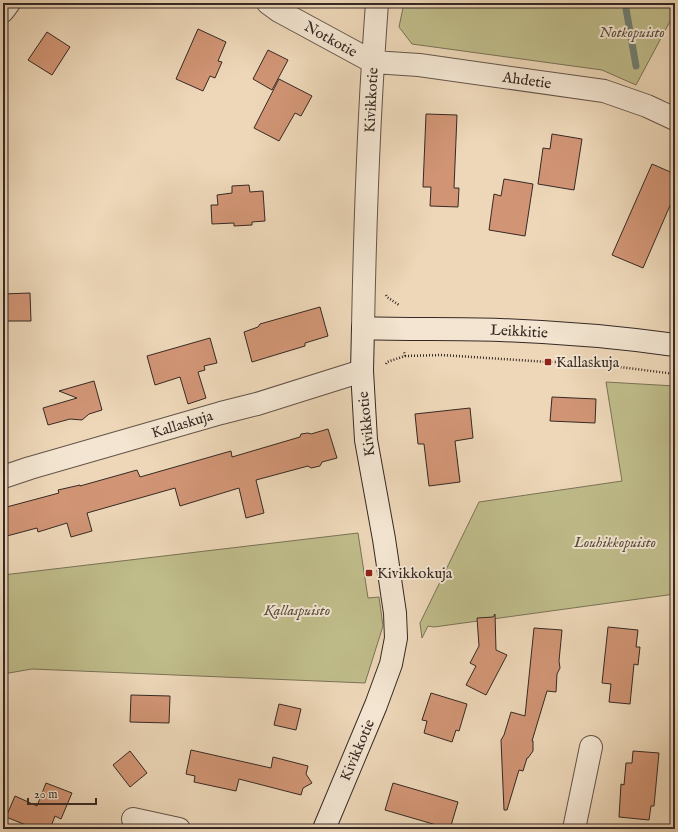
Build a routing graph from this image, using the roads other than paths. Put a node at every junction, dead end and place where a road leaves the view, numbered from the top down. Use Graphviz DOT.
graph roads {
  1 [pos="9,3"];
  2 [pos="268,3"];
  3 [pos="377,3"];
  4 [pos="3,11"];
  5 [pos="373,62"];
  6 [pos="675,119"];
  7 [pos="363,328"];
  8 [pos="675,345"];
  9 [pos="362,371"];
  10 [pos="4,475"];
  11 [pos="591,747"];
  12 [pos="133,820"];
  13 [pos="179,829"];
  14 [pos="324,829"];
  15 [pos="574,829"];
  1 -- 4 [label="street"];
  2 -- 5 [label="street, Notkotie"];
  3 -- 5 [label="street, Kivikkotie"];
  5 -- 6 [label="street, Ahdetie"];
  5 -- 7 [label="street, Kivikkotie"];
  7 -- 8 [label="street, Leikkitie"];
  7 -- 9 [label="street, Kivikkotie"];
  9 -- 10 [label="street, Kallaskuja"];
  9 -- 14 [label="street, Kivikkotie"];
  11 -- 15 [label="street"];
  12 -- 13 [label="street"];
}
